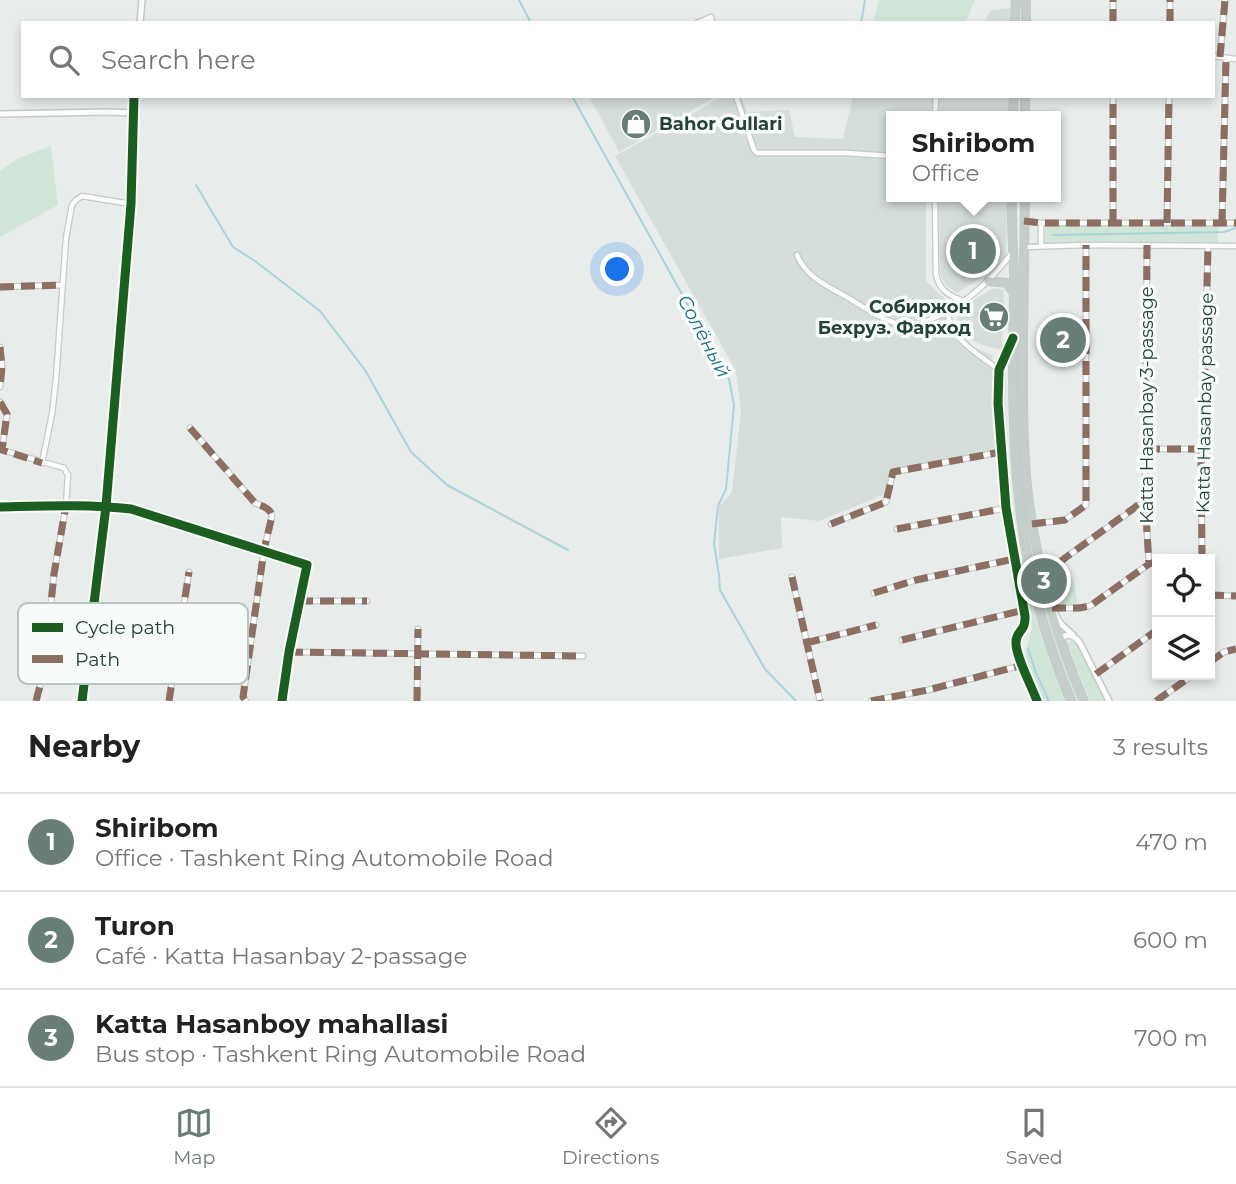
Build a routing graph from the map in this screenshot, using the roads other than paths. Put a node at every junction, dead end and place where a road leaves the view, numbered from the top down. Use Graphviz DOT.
graph roads {
  1 [pos="142,0"];
  2 [pos="1016,0"];
  3 [pos="1026,0"];
  4 [pos="1113,0"];
  5 [pos="1170,0"];
  6 [pos="1225,0"];
  7 [pos="140,21"];
  8 [pos="1015,21"];
  9 [pos="1026,21"];
  10 [pos="1113,21"];
  11 [pos="1170,21"];
  12 [pos="1215,56"];
  13 [pos="1223,57"];
  14 [pos="1236,59"];
  15 [pos="134,98"];
  16 [pos="737,98"];
  17 [pos="1113,98"];
  18 [pos="1169,98"];
  19 [pos="133,113"];
  20 [pos="0,114"];
  21 [pos="886,156"];
  22 [pos="934,202"];
  23 [pos="1012,202"];
  24 [pos="1025,202"];
  25 [pos="131,204"];
  26 [pos="1024,221"];
  27 [pos="1041,223"];
  28 [pos="1112,223"];
  29 [pos="1167,223"];
  30 [pos="1222,223"];
  31 [pos="1236,223"];
  32 [pos="1086,245"];
  33 [pos="1041,246"];
  34 [pos="1147,246"];
  35 [pos="1208,246"];
  36 [pos="1236,246"];
  37 [pos="1024,247"];
  38 [pos="1013,252"];
  39 [pos="797,255"];
  40 [pos="988,281"];
  41 [pos="62,285"];
  42 [pos="0,287"];
  43 [pos="1013,292"];
  44 [pos="965,301"];
  45 [pos="951,311"];
  46 [pos="1013,338"];
  47 [pos="0,347"];
  48 [pos="999,370"];
  49 [pos="0,387"];
  50 [pos="0,402"];
  51 [pos="190,428"];
  52 [pos="1,449"];
  53 [pos="1146,449"];
  54 [pos="1201,449"];
  55 [pos="1001,452"];
  56 [pos="42,463"];
  57 [pos="1145,500"];
  58 [pos="66,505"];
  59 [pos="106,506"];
  60 [pos="0,507"];
  61 [pos="1006,508"];
  62 [pos="831,524"];
  63 [pos="1032,524"];
  64 [pos="897,529"];
  65 [pos="264,550"];
  66 [pos="1202,554"];
  67 [pos="1014,559"];
  68 [pos="1152,563"];
  69 [pos="1149,564"];
  70 [pos="189,572"];
  71 [pos="1043,576"];
  72 [pos="792,577"];
  73 [pos="874,593"];
  74 [pos="1215,595"];
  75 [pos="1236,596"];
  76 [pos="299,601"];
  77 [pos="367,601"];
  78 [pos="51,603"];
  79 [pos="94,603"];
  80 [pos="184,603"];
  81 [pos="1052,608"];
  82 [pos="1024,610"];
  83 [pos="876,625"];
  84 [pos="418,629"];
  85 [pos="1152,634"];
  86 [pos="1076,638"];
  87 [pos="1061,639"];
  88 [pos="902,640"];
  89 [pos="806,643"];
  90 [pos="1236,649"];
  91 [pos="289,652"];
  92 [pos="418,654"];
  93 [pos="583,656"];
  94 [pos="1215,658"];
  95 [pos="248,663"];
  96 [pos="1023,665"];
  97 [pos="1096,674"];
  98 [pos="1185,680"];
  99 [pos="41,684"];
  100 [pos="245,684"];
  101 [pos="36,701"];
  102 [pos="246,701"];
  103 [pos="282,701"];
  104 [pos="417,701"];
  105 [pos="820,701"];
  106 [pos="871,701"];
  107 [pos="1037,701"];
  108 [pos="1071,701"];
  109 [pos="1084,701"];
  110 [pos="1109,701"];
  111 [pos="1156,701"];
  1 -- 7 [label="street"];
  2 -- 8 [label="highway"];
  3 -- 9 [label="highway"];
  4 -- 10 [label="street"];
  5 -- 11 [label="street"];
  6 -- 13 [label="street"];
  12 -- 13 [label="street"];
  13 -- 14 [label="street"];
  13 -- 30 [label="street"];
  15 -- 19 [label="street"];
  16 -- 21 [label="street"];
  17 -- 28 [label="street"];
  18 -- 29 [label="street"];
  19 -- 20 [label="street"];
  19 -- 25 [label="street"];
  22 -- 44 [label="street"];
  23 -- 38 [label="highway"];
  24 -- 26 [label="highway"];
  25 -- 41 [label="street"];
  25 -- 59 [label="street"];
  26 -- 27 [label="street"];
  26 -- 37 [label="highway"];
  27 -- 28 [label="street"];
  27 -- 33 [label="street"];
  28 -- 29 [label="street"];
  29 -- 30 [label="street"];
  30 -- 31 [label="street"];
  32 -- 33 [label="street"];
  32 -- 34 [label="street"];
  32 -- 63 [label="street"];
  33 -- 37 [label="street"];
  34 -- 35 [label="street"];
  34 -- 53 [label="street, Katta Hasanbay 3-passage"];
  35 -- 36 [label="street"];
  35 -- 54 [label="street, Katta Hasanbay passage"];
  37 -- 38 [label="highway"];
  37 -- 63 [label="highway"];
  38 -- 40 [label="street"];
  38 -- 43 [label="highway"];
  39 -- 45 [label="street"];
  40 -- 43 [label="highway"];
  40 -- 44 [label="street"];
  41 -- 42 [label="street"];
  41 -- 56 [label="street"];
  43 -- 46 [label="highway"];
  44 -- 45 [label="street"];
  45 -- 48 [label="street"];
  46 -- 48 [label="street"];
  46 -- 108 [label="highway"];
  47 -- 49 [label="street"];
  48 -- 55 [label="street"];
  50 -- 52 [label="street"];
  51 -- 65 [label="street"];
  52 -- 56 [label="street"];
  53 -- 54 [label="street"];
  53 -- 57 [label="street, Katta Hasanbay 3-passage"];
  54 -- 66 [label="street, Katta Hasanbay passage"];
  55 -- 61 [label="street"];
  55 -- 62 [label="street"];
  56 -- 58 [label="street"];
  57 -- 69 [label="street, Katta Hasanbay 3-passage"];
  57 -- 71 [label="street"];
  58 -- 59 [label="street"];
  58 -- 60 [label="street"];
  58 -- 78 [label="street"];
  59 -- 65 [label="street"];
  59 -- 79 [label="street"];
  61 -- 64 [label="street"];
  61 -- 67 [label="street"];
  63 -- 71 [label="highway"];
  65 -- 76 [label="street"];
  65 -- 95 [label="street"];
  67 -- 73 [label="street"];
  67 -- 82 [label="street"];
  68 -- 69 [label="street"];
  69 -- 81 [label="street"];
  70 -- 80 [label="street"];
  71 -- 81 [label="highway"];
  72 -- 89 [label="street"];
  74 -- 75 [label="street"];
  76 -- 77 [label="street"];
  76 -- 91 [label="street"];
  81 -- 86 [label="street"];
  81 -- 87 [label="highway"];
  82 -- 88 [label="street"];
  82 -- 96 [label="street"];
  83 -- 89 [label="street"];
  84 -- 92 [label="street"];
  85 -- 97 [label="street"];
  86 -- 87 [label="street"];
  86 -- 97 [label="street"];
  87 -- 109 [label="highway"];
  89 -- 105 [label="street"];
  90 -- 94 [label="street"];
  91 -- 92 [label="street"];
  91 -- 103 [label="street"];
  92 -- 93 [label="street"];
  92 -- 104 [label="street"];
  96 -- 106 [label="street"];
  96 -- 107 [label="street"];
  97 -- 110 [label="street"];
  98 -- 111 [label="street"];
  99 -- 101 [label="street"];
  100 -- 102 [label="street"];
}
